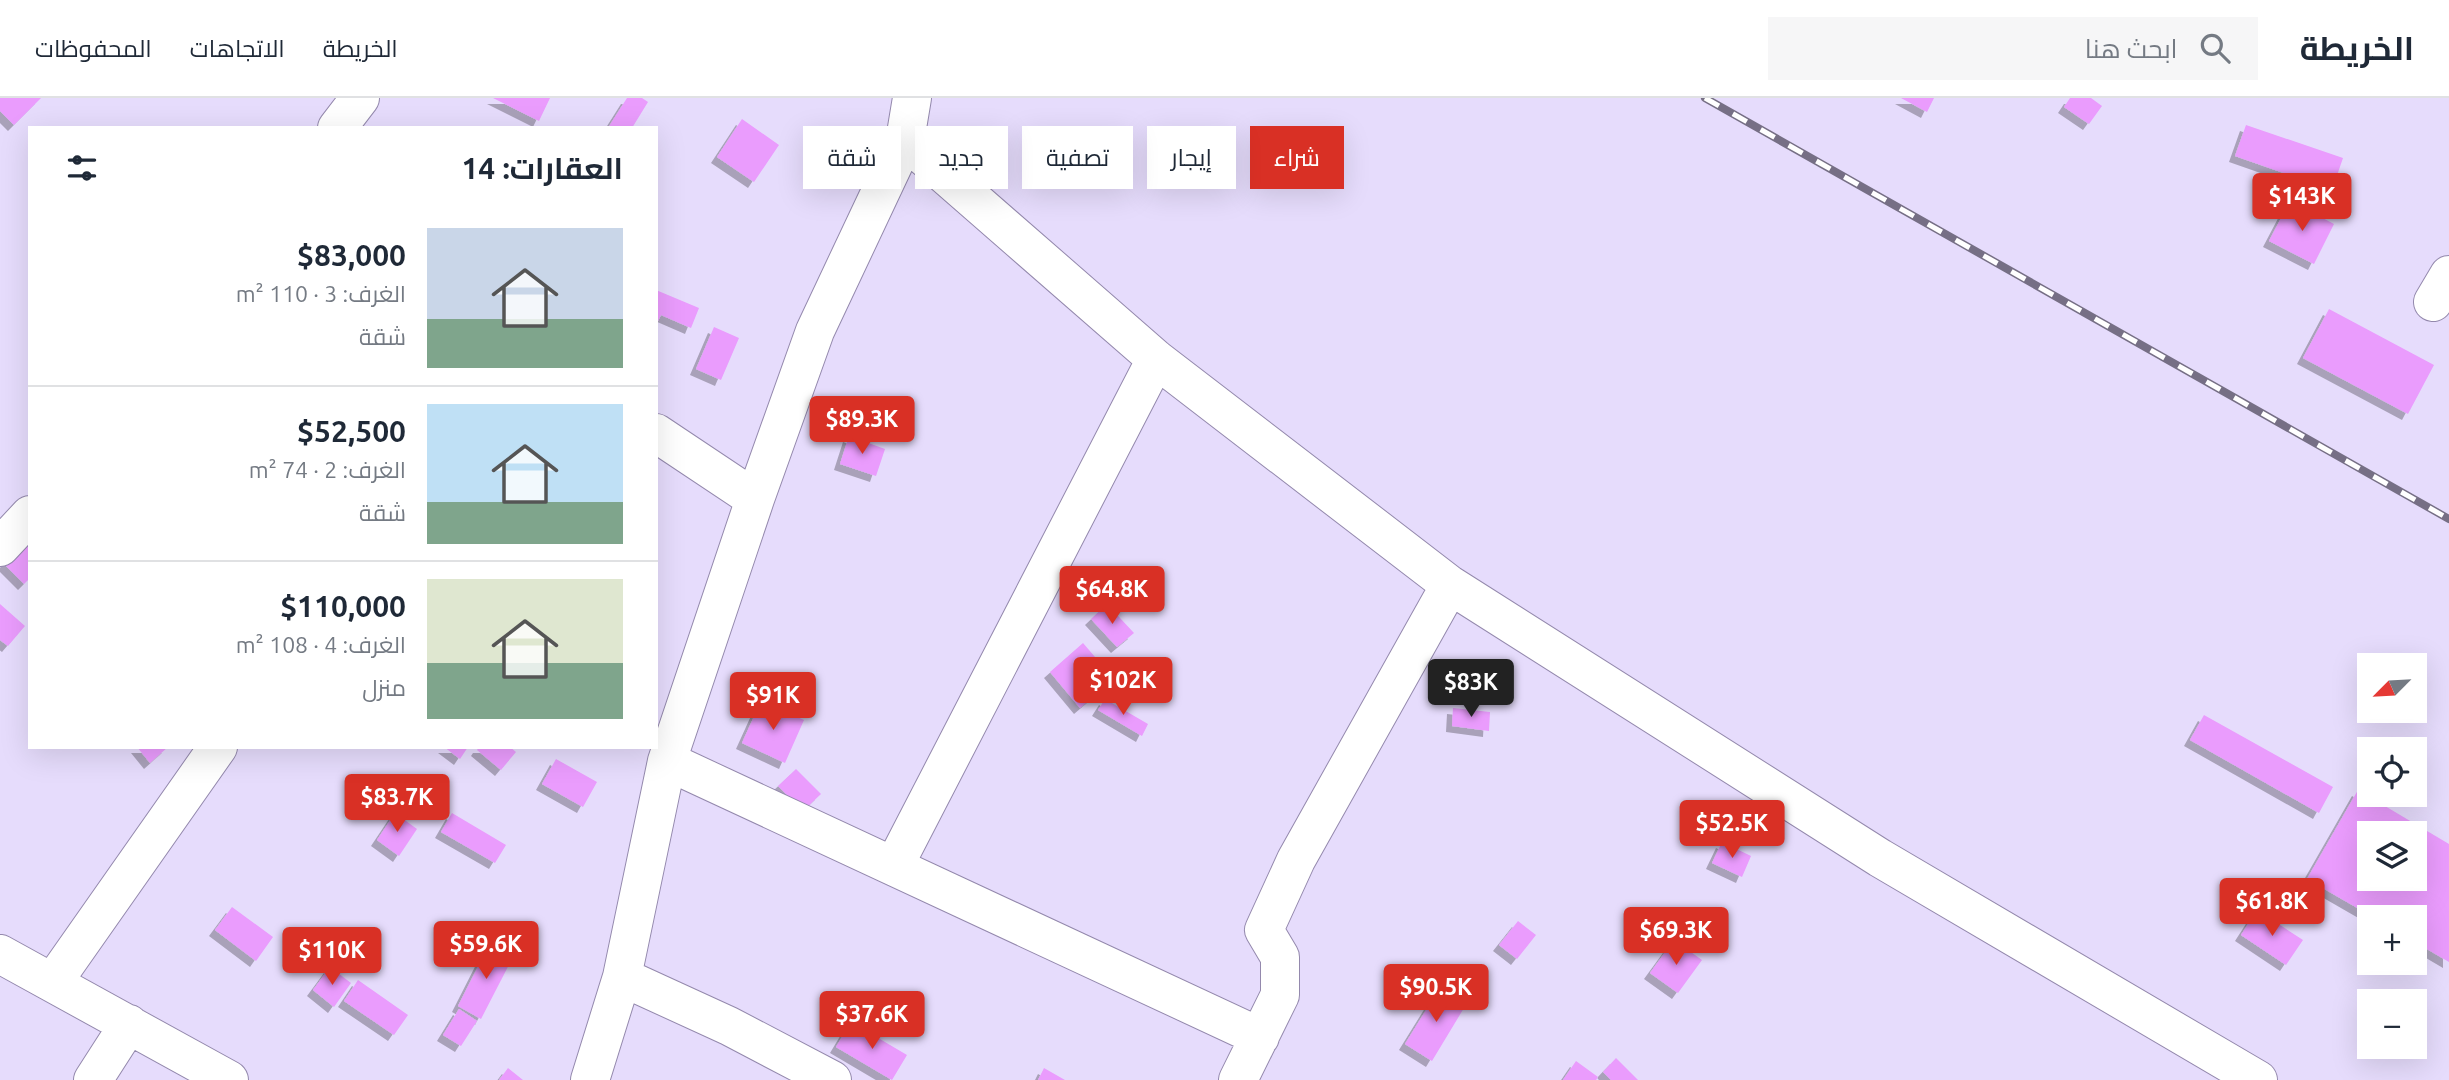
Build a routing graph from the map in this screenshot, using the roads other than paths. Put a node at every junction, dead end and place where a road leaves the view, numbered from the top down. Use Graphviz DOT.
graph roads {
  1 [pos="360,98"];
  2 [pos="912,98"];
  3 [pos="339,126"];
  4 [pos="905,140"];
  5 [pos="1156,359"];
  6 [pos="658,434"];
  7 [pos="755,499"];
  8 [pos="28,517"];
  9 [pos="0,547"];
  10 [pos="1450,585"];
  11 [pos="217,749"];
  12 [pos="667,761"];
  13 [pos="894,866"];
  14 [pos="0,954"];
  15 [pos="622,977"];
  16 [pos="53,982"];
  17 [pos="129,1024"];
  18 [pos="1260,1037"];
  19 [pos="93,1080"];
  20 [pos="229,1080"];
  21 [pos="590,1080"];
  22 [pos="832,1080"];
  23 [pos="1238,1080"];
  24 [pos="2258,1080"];
  1 -- 3 [label="street"];
  2 -- 4 [label="street"];
  4 -- 5 [label="street"];
  4 -- 7 [label="street"];
  5 -- 10 [label="street"];
  5 -- 13 [label="street"];
  6 -- 7 [label="street"];
  7 -- 12 [label="street"];
  8 -- 9 [label="street"];
  10 -- 18 [label="street"];
  10 -- 24 [label="street"];
  11 -- 16 [label="street"];
  12 -- 13 [label="street"];
  12 -- 15 [label="street"];
  13 -- 18 [label="street"];
  14 -- 16 [label="street"];
  15 -- 21 [label="street"];
  15 -- 22 [label="street"];
  16 -- 17 [label="street"];
  17 -- 19 [label="street"];
  17 -- 20 [label="street"];
  18 -- 23 [label="street"];
}
